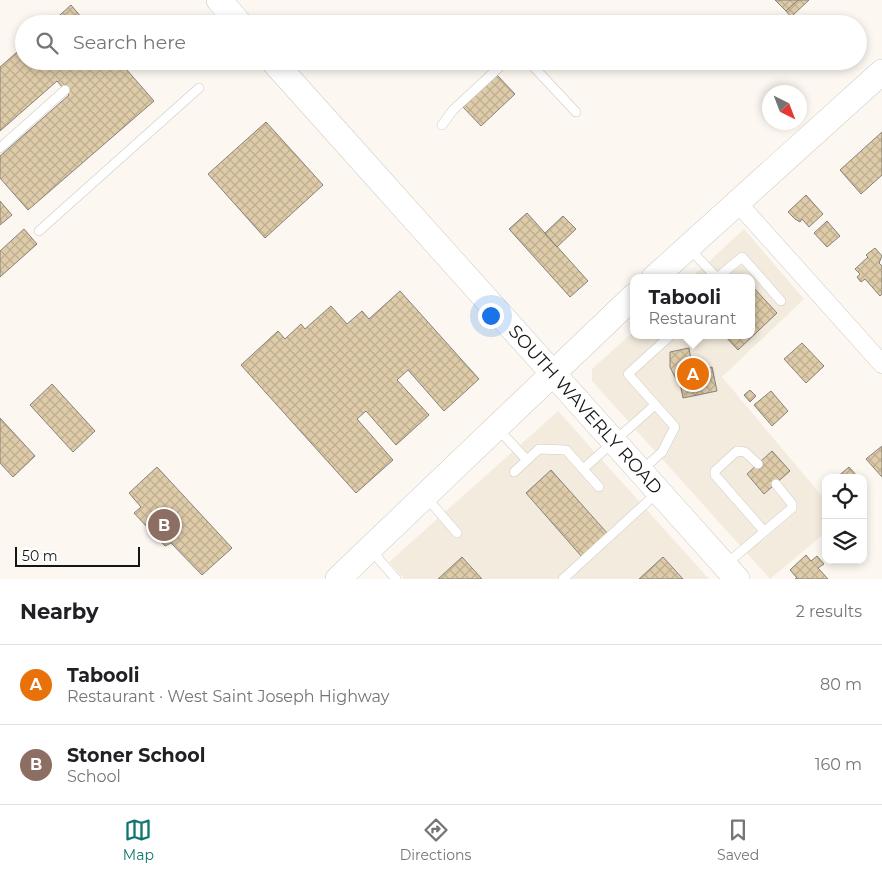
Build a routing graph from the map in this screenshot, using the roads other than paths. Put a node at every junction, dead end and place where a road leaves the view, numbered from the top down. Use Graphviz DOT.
graph roads {
  1 [pos="219,0"];
  2 [pos="232,15"];
  3 [pos="281,70"];
  4 [pos="496,70"];
  5 [pos="537,70"];
  6 [pos="882,72"];
  7 [pos="199,88"];
  8 [pos="65,90"];
  9 [pos="576,112"];
  10 [pos="442,125"];
  11 [pos="0,148"];
  12 [pos="738,202"];
  13 [pos="40,231"];
  14 [pos="688,248"];
  15 [pos="659,274"];
  16 [pos="713,274"];
  17 [pos="722,274"];
  18 [pos="630,300"];
  19 [pos="781,301"];
  20 [pos="667,339"];
  21 [pos="882,364"];
  22 [pos="552,375"];
  23 [pos="655,405"];
  24 [pos="496,427"];
  25 [pos="613,442"];
  26 [pos="527,460"];
  27 [pos="758,464"];
  28 [pos="583,469"];
  29 [pos="641,471"];
  30 [pos="514,472"];
  31 [pos="776,484"];
  32 [pos="599,487"];
  33 [pos="659,491"];
  34 [pos="426,496"];
  35 [pos="764,531"];
  36 [pos="457,533"];
  37 [pos="370,549"];
  38 [pos="731,572"];
  39 [pos="338,579"];
  40 [pos="396,579"];
  41 [pos="563,579"];
  1 -- 2 [label="street"];
  3 -- 22 [label="street, SOUTH WAVERLY ROAD"];
  4 -- 10 [label="lane"];
  5 -- 9 [label="lane"];
  6 -- 12 [label="street"];
  7 -- 13 [label="lane"];
  8 -- 11 [label="lane"];
  12 -- 14 [label="street"];
  12 -- 21 [label="street"];
  14 -- 15 [label="street"];
  14 -- 16 [label="lane"];
  17 -- 19 [label="lane"];
  18 -- 22 [label="street"];
  20 -- 23 [label="lane"];
  22 -- 24 [label="street"];
  22 -- 25 [label="street, SOUTH WAVERLY ROAD"];
  23 -- 25 [label="lane"];
  23 -- 29 [label="lane"];
  24 -- 26 [label="lane"];
  24 -- 34 [label="street"];
  25 -- 28 [label="lane"];
  25 -- 29 [label="street, SOUTH WAVERLY ROAD"];
  26 -- 28 [label="lane"];
  26 -- 30 [label="lane"];
  27 -- 35 [label="lane"];
  28 -- 32 [label="lane"];
  29 -- 33 [label="street, SOUTH WAVERLY ROAD"];
  31 -- 35 [label="lane"];
  33 -- 38 [label="street, SOUTH WAVERLY ROAD"];
  33 -- 41 [label="lane"];
  34 -- 36 [label="lane"];
  34 -- 37 [label="street"];
  35 -- 38 [label="lane"];
  37 -- 39 [label="street"];
  37 -- 40 [label="lane"];
}
